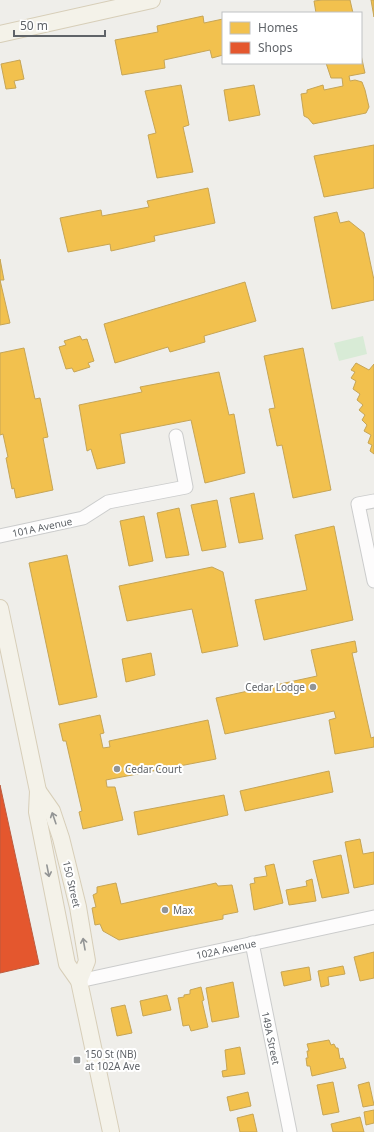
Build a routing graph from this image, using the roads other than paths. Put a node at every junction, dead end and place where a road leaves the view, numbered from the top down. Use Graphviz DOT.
graph roads {
  1 [pos="152,0"];
  2 [pos="0,34"];
  3 [pos="176,436"];
  4 [pos="374,501"];
  5 [pos="0,536"];
  6 [pos="374,581"];
  7 [pos="0,608"];
  8 [pos="38,791"];
  9 [pos="374,917"];
  10 [pos="252,943"];
  11 [pos="79,981"];
  12 [pos="111,1132"];
  13 [pos="290,1132"];
  1 -- 2 [label="main road"];
  3 -- 5 [label="street, 101A Avenue"];
  4 -- 6 [label="street"];
  7 -- 8 [label="main road, 150 Street"];
  8 -- 11 [label="main road, 150 Street, one-way"];
  11 -- 8 [label="main road, 150 Street, one-way"];
  9 -- 10 [label="street, 102A Avenue"];
  10 -- 11 [label="street, 102A Avenue"];
  10 -- 13 [label="street, 149A Street"];
  11 -- 12 [label="main road, 150 Street"];
}
